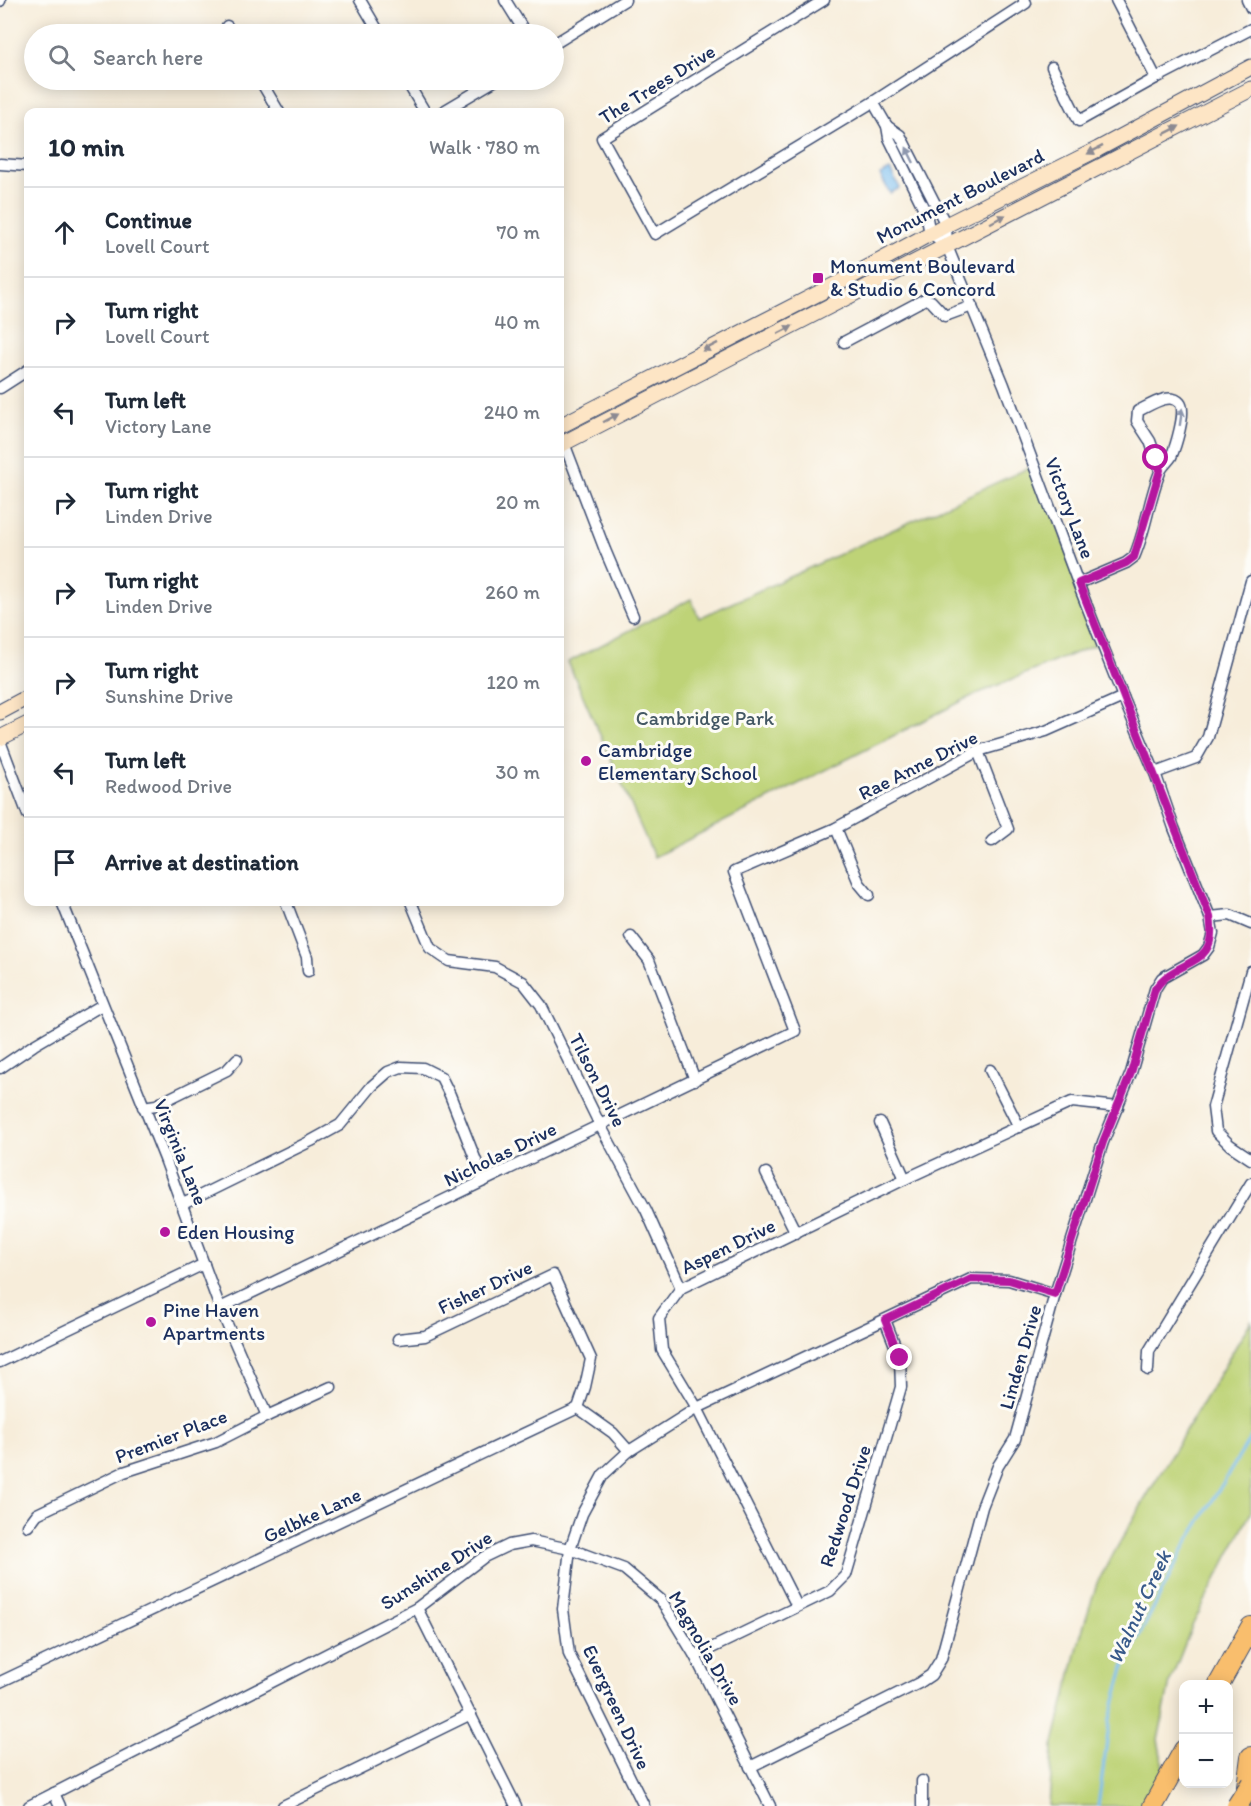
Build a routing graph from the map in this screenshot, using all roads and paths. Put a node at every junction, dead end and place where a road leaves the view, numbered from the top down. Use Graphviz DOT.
graph roads {
  1 [pos="360,0"];
  2 [pos="505,0"];
  3 [pos="625,0"];
  4 [pos="824,0"];
  5 [pos="1024,0"];
  6 [pos="1116,0"];
  7 [pos="1247,0"];
  8 [pos="1251,8"];
  9 [pos="374,24"];
  10 [pos="520,24"];
  11 [pos="1251,29"];
  12 [pos="564,38"];
  13 [pos="1251,67"];
  14 [pos="1052,68"];
  15 [pos="1156,78"];
  16 [pos="1251,89"];
  17 [pos="266,90"];
  18 [pos="412,90"];
  19 [pos="479,90"];
  20 [pos="873,102"];
  21 [pos="277,108"];
  22 [pos="422,108"];
  23 [pos="449,108"];
  24 [pos="887,126"];
  25 [pos="0,164"];
  26 [pos="24,166"];
  27 [pos="946,225"];
  28 [pos="930,234"];
  29 [pos="947,246"];
  30 [pos="972,306"];
  31 [pos="844,342"];
  32 [pos="24,373"];
  33 [pos="0,388"];
  34 [pos="564,424"];
  35 [pos="564,443"];
  36 [pos="564,449"];
  37 [pos="1160,470"];
  38 [pos="1251,581"];
  39 [pos="1079,583"];
  40 [pos="633,616"];
  41 [pos="1123,698"];
  42 [pos="24,699"];
  43 [pos="0,712"];
  44 [pos="24,726"];
  45 [pos="0,740"];
  46 [pos="978,751"];
  47 [pos="1155,774"];
  48 [pos="24,804"];
  49 [pos="836,828"];
  50 [pos="992,841"];
  51 [pos="869,895"];
  52 [pos="64,906"];
  53 [pos="288,906"];
  54 [pos="413,906"];
  55 [pos="1210,917"];
  56 [pos="1251,924"];
  57 [pos="631,937"];
  58 [pos="308,971"];
  59 [pos="1251,971"];
  60 [pos="102,1005"];
  61 [pos="795,1031"];
  62 [pos="237,1059"];
  63 [pos="0,1068"];
  64 [pos="990,1070"];
  65 [pos="695,1080"];
  66 [pos="143,1107"];
  67 [pos="1118,1107"];
  68 [pos="880,1123"];
  69 [pos="600,1125"];
  70 [pos="1019,1127"];
  71 [pos="1251,1159"];
  72 [pos="765,1173"];
  73 [pos="904,1179"];
  74 [pos="484,1181"];
  75 [pos="1251,1183"];
  76 [pos="183,1204"];
  77 [pos="796,1233"];
  78 [pos="204,1264"];
  79 [pos="681,1288"];
  80 [pos="1055,1294"];
  81 [pos="220,1308"];
  82 [pos="885,1320"];
  83 [pos="398,1339"];
  84 [pos="0,1362"];
  85 [pos="1148,1370"];
  86 [pos="331,1387"];
  87 [pos="578,1408"];
  88 [pos="697,1408"];
  89 [pos="267,1416"];
  90 [pos="629,1451"];
  91 [pos="28,1526"];
  92 [pos="570,1549"];
  93 [pos="797,1606"];
  94 [pos="417,1608"];
  95 [pos="1251,1627"];
  96 [pos="695,1656"];
  97 [pos="1222,1680"];
  98 [pos="0,1682"];
  99 [pos="471,1714"];
  100 [pos="1251,1757"];
  101 [pos="1179,1759"];
  102 [pos="750,1767"];
  103 [pos="922,1780"];
  104 [pos="1251,1784"];
  105 [pos="54,1793"];
  106 [pos="29,1806"];
  107 [pos="60,1806"];
  108 [pos="283,1806"];
  109 [pos="516,1806"];
  110 [pos="644,1806"];
  111 [pos="770,1806"];
  112 [pos="922,1806"];
  113 [pos="1153,1806"];
  114 [pos="1237,1806"];
  115 [pos="1244,1806"];
  1 -- 9 [label="street"];
  2 -- 10 [label="street"];
  3 -- 12 [label="street"];
  4 -- 20 [label="street, The Trees Drive"];
  5 -- 20 [label="street, The Trees Drive"];
  6 -- 15 [label="street"];
  7 -- 8 [label="street"];
  11 -- 15 [label="street"];
  13 -- 27 [label="main road, Monument Boulevard, one-way"];
  14 -- 15 [label="street"];
  29 -- 16 [label="main road, Monument Boulevard, one-way"];
  17 -- 21 [label="street"];
  18 -- 22 [label="street"];
  19 -- 23 [label="street"];
  20 -- 24 [label="street"];
  27 -- 24 [label="street, one-way"];
  24 -- 28 [label="street"];
  25 -- 26 [label="street"];
  27 -- 28 [label="main road, Monument Boulevard"];
  27 -- 29 [label="street"];
  28 -- 29 [label="street"];
  28 -- 34 [label="main road, Monument Boulevard, one-way"];
  29 -- 30 [label="street, Victory Lane"];
  35 -- 29 [label="main road, Monument Boulevard, one-way"];
  30 -- 31 [label="street"];
  30 -- 39 [label="street, Victory Lane"];
  32 -- 33 [label="street"];
  36 -- 40 [label="street"];
  37 -- 37 [label="street, one-way"];
  37 -- 39 [label="street"];
  38 -- 47 [label="street"];
  39 -- 41 [label="street, Victory Lane"];
  41 -- 46 [label="street, Rae Anne Drive"];
  41 -- 47 [label="street, Victory Lane"];
  42 -- 43 [label="main road"];
  44 -- 45 [label="main road"];
  45 -- 48 [label="street"];
  46 -- 49 [label="street, Rae Anne Drive"];
  46 -- 50 [label="street"];
  47 -- 55 [label="street, Victory Lane"];
  49 -- 51 [label="street"];
  49 -- 61 [label="street, Rae Anne Drive"];
  52 -- 60 [label="street, Virginia Lane"];
  53 -- 58 [label="street"];
  54 -- 69 [label="street, Tilson Drive"];
  55 -- 56 [label="street"];
  55 -- 67 [label="street, Linden Drive"];
  57 -- 65 [label="street"];
  59 -- 71 [label="street"];
  60 -- 63 [label="street"];
  60 -- 66 [label="street, Virginia Lane"];
  61 -- 65 [label="street, Nicholas Drive"];
  62 -- 66 [label="street"];
  64 -- 70 [label="street"];
  65 -- 69 [label="street, Nicholas Drive"];
  66 -- 76 [label="street, Virginia Lane"];
  67 -- 70 [label="street, Aspen Drive"];
  67 -- 80 [label="street, Linden Drive"];
  68 -- 73 [label="street"];
  69 -- 74 [label="street, Nicholas Drive"];
  69 -- 79 [label="street, Tilson Drive"];
  70 -- 73 [label="street, Aspen Drive"];
  72 -- 77 [label="street"];
  73 -- 77 [label="street, Aspen Drive"];
  74 -- 76 [label="street"];
  74 -- 81 [label="street, Nicholas Drive"];
  75 -- 85 [label="street"];
  76 -- 78 [label="street, Virginia Lane"];
  77 -- 79 [label="street, Aspen Drive"];
  78 -- 81 [label="street, Virginia Lane"];
  78 -- 84 [label="street"];
  79 -- 88 [label="street, Aspen Drive"];
  80 -- 82 [label="street"];
  80 -- 102 [label="street, Linden Drive"];
  81 -- 89 [label="street, Virginia Lane"];
  82 -- 88 [label="street"];
  82 -- 93 [label="street, Redwood Drive"];
  83 -- 87 [label="street, Fisher Drive"];
  86 -- 89 [label="street, Premier Place"];
  87 -- 90 [label="street"];
  87 -- 98 [label="street, Gelbke Lane"];
  88 -- 90 [label="street"];
  88 -- 93 [label="street, Aspen Drive"];
  89 -- 91 [label="street, Premier Place"];
  90 -- 92 [label="street"];
  92 -- 94 [label="street, Sunshine Drive"];
  92 -- 96 [label="street, Magnolia Drive"];
  92 -- 110 [label="street, Evergreen Drive"];
  93 -- 96 [label="street, Redwood Drive"];
  94 -- 99 [label="street"];
  94 -- 105 [label="street, Sunshine Drive"];
  95 -- 97 [label="highway"];
  96 -- 102 [label="street, Magnolia Drive"];
  99 -- 108 [label="street"];
  99 -- 109 [label="street"];
  100 -- 115 [label="highway"];
  101 -- 113 [label="highway"];
  102 -- 111 [label="street, Magnolia Drive"];
  103 -- 112 [label="street"];
  104 -- 114 [label="highway, bridge"];
  105 -- 106 [label="street, Sunshine Drive"];
  105 -- 107 [label="street"];
}
